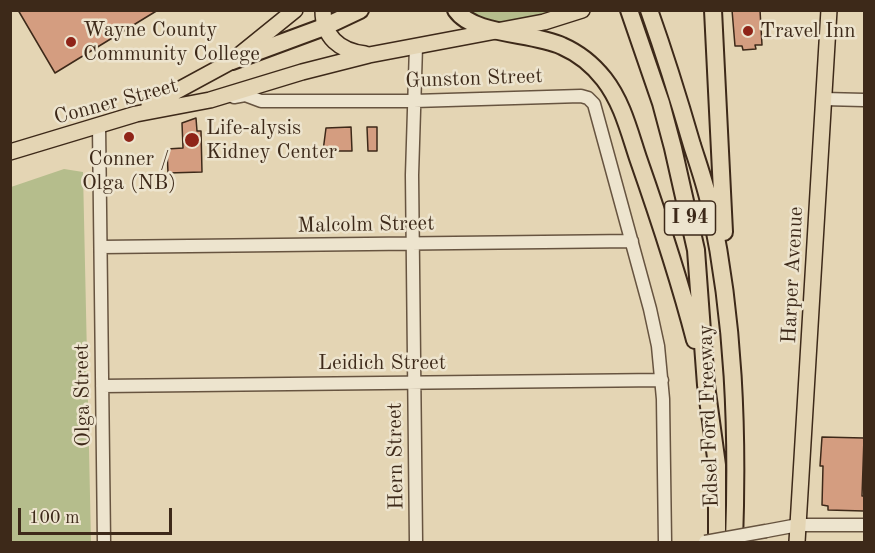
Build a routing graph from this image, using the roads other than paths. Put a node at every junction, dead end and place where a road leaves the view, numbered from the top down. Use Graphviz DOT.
graph roads {
  1 [pos="295,10"];
  2 [pos="360,10"];
  3 [pos="456,10"];
  4 [pos="582,10"];
  5 [pos="629,10"];
  6 [pos="649,10"];
  7 [pos="712,10"];
  8 [pos="829,10"];
  9 [pos="323,19"];
  10 [pos="496,31"];
  11 [pos="416,46"];
  12 [pos="369,55"];
  13 [pos="232,61"];
  14 [pos="824,99"];
  15 [pos="210,100"];
  16 [pos="864,100"];
  17 [pos="414,101"];
  18 [pos="136,114"];
  19 [pos="99,126"];
  20 [pos="10,152"];
  21 [pos="632,241"];
  22 [pos="413,244"];
  23 [pos="101,247"];
  24 [pos="729,314"];
  25 [pos="662,380"];
  26 [pos="415,382"];
  27 [pos="706,385"];
  28 [pos="102,386"];
  29 [pos="798,525"];
  30 [pos="864,525"];
  31 [pos="104,543"];
  32 [pos="416,543"];
  33 [pos="665,543"];
  34 [pos="705,543"];
  35 [pos="717,543"];
  36 [pos="734,543"];
  37 [pos="797,543"];
  1 -- 13 [label="main road"];
  2 -- 9 [label="highway"];
  3 -- 10 [label="highway"];
  4 -- 10 [label="main road, Conner Street"];
  5 -- 27 [label="highway, Edsel Ford Freeway / I 94"];
  6 -- 24 [label="highway, Edsel Ford Freeway / I 94"];
  7 -- 24 [label="highway"];
  8 -- 14 [label="main road, Harper Avenue"];
  9 -- 12 [label="main road"];
  9 -- 13 [label="highway"];
  10 -- 11 [label="main road, Conner Street"];
  10 -- 27 [label="highway"];
  11 -- 12 [label="main road, Conner Street"];
  11 -- 17 [label="street, Hern Street"];
  12 -- 15 [label="main road, Conner Street"];
  13 -- 18 [label="main road"];
  14 -- 16 [label="street"];
  14 -- 29 [label="main road, Harper Avenue"];
  15 -- 17 [label="street, Gunston Street"];
  15 -- 18 [label="main road, Conner Street"];
  17 -- 21 [label="street, Gunston Street"];
  17 -- 22 [label="street, Hern Street"];
  18 -- 19 [label="main road, Conner Street"];
  19 -- 20 [label="main road, Conner Street"];
  19 -- 23 [label="street, Olga Street"];
  21 -- 22 [label="street, Malcolm Street"];
  21 -- 25 [label="street"];
  22 -- 23 [label="street, Malcolm Street"];
  22 -- 26 [label="street, Hern Street"];
  23 -- 28 [label="street, Olga Street"];
  24 -- 36 [label="highway, Edsel Ford Freeway / I 94"];
  25 -- 26 [label="street, Leidich Street"];
  25 -- 33 [label="street"];
  26 -- 28 [label="street, Leidich Street"];
  26 -- 32 [label="street, Hern Street"];
  27 -- 35 [label="highway, Edsel Ford Freeway / I 94"];
  28 -- 31 [label="street, Olga Street"];
  29 -- 30 [label="street"];
  29 -- 34 [label="street, bridge"];
  29 -- 37 [label="main road, Harper Avenue"];
}
